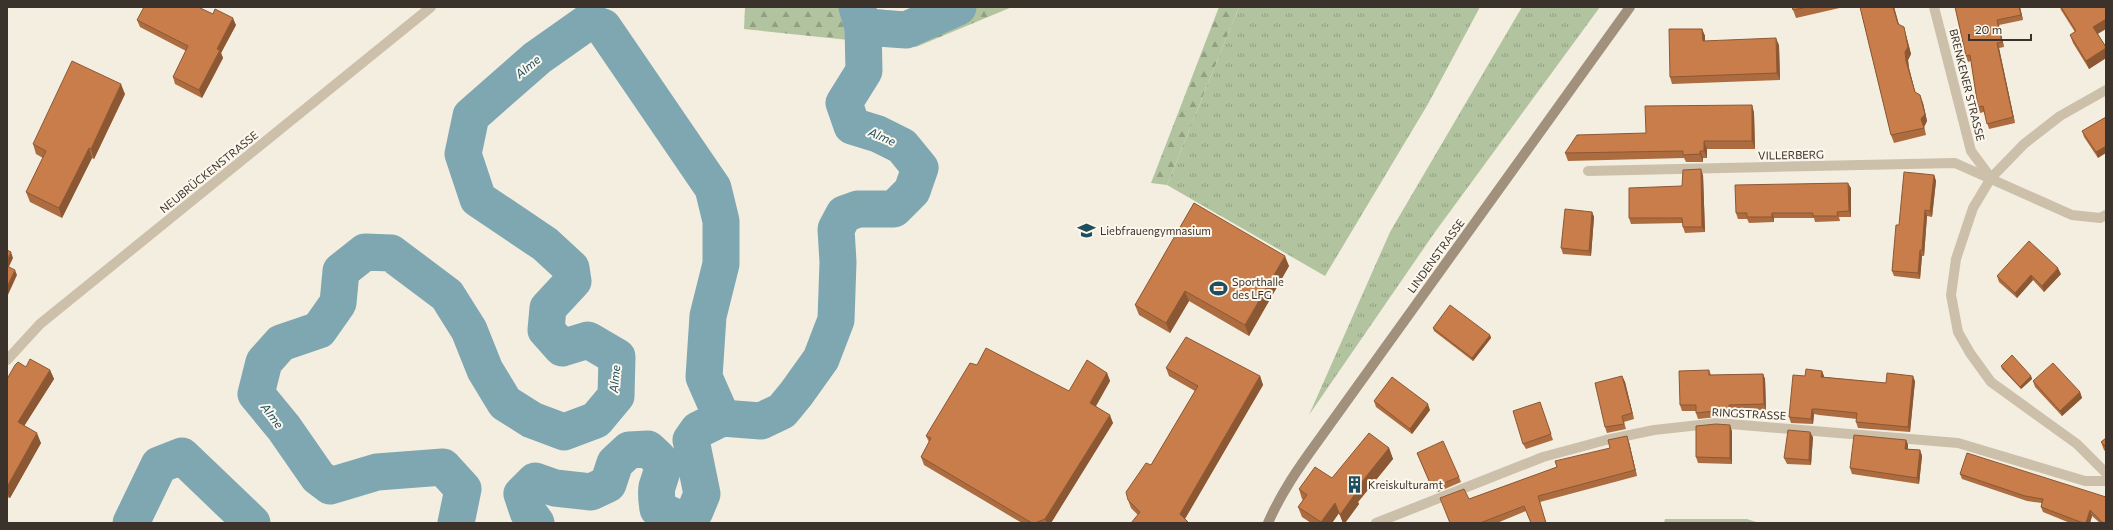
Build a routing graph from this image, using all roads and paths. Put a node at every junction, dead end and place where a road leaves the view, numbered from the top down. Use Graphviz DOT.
graph roads {
  1 [pos="431,7"];
  2 [pos="1630,7"];
  3 [pos="1934,7"];
  4 [pos="2106,90"];
  5 [pos="1588,171"];
  6 [pos="1991,178"];
  7 [pos="2106,215"];
  8 [pos="7,360"];
  9 [pos="2106,473"];
  10 [pos="2106,481"];
  11 [pos="1268,523"];
  12 [pos="1376,523"];
  1 -- 8 [label="street, NEUBRÜCKENSTRASSE"];
  2 -- 11 [label="main road, LINDENSTRASSE"];
  3 -- 6 [label="street, BRENKENER STRASSE"];
  4 -- 6 [label="street"];
  5 -- 6 [label="street, VILLERBERG"];
  6 -- 7 [label="street, VILLERBERG"];
  6 -- 9 [label="street"];
  10 -- 12 [label="street, RINGSTRASSE"];
}
